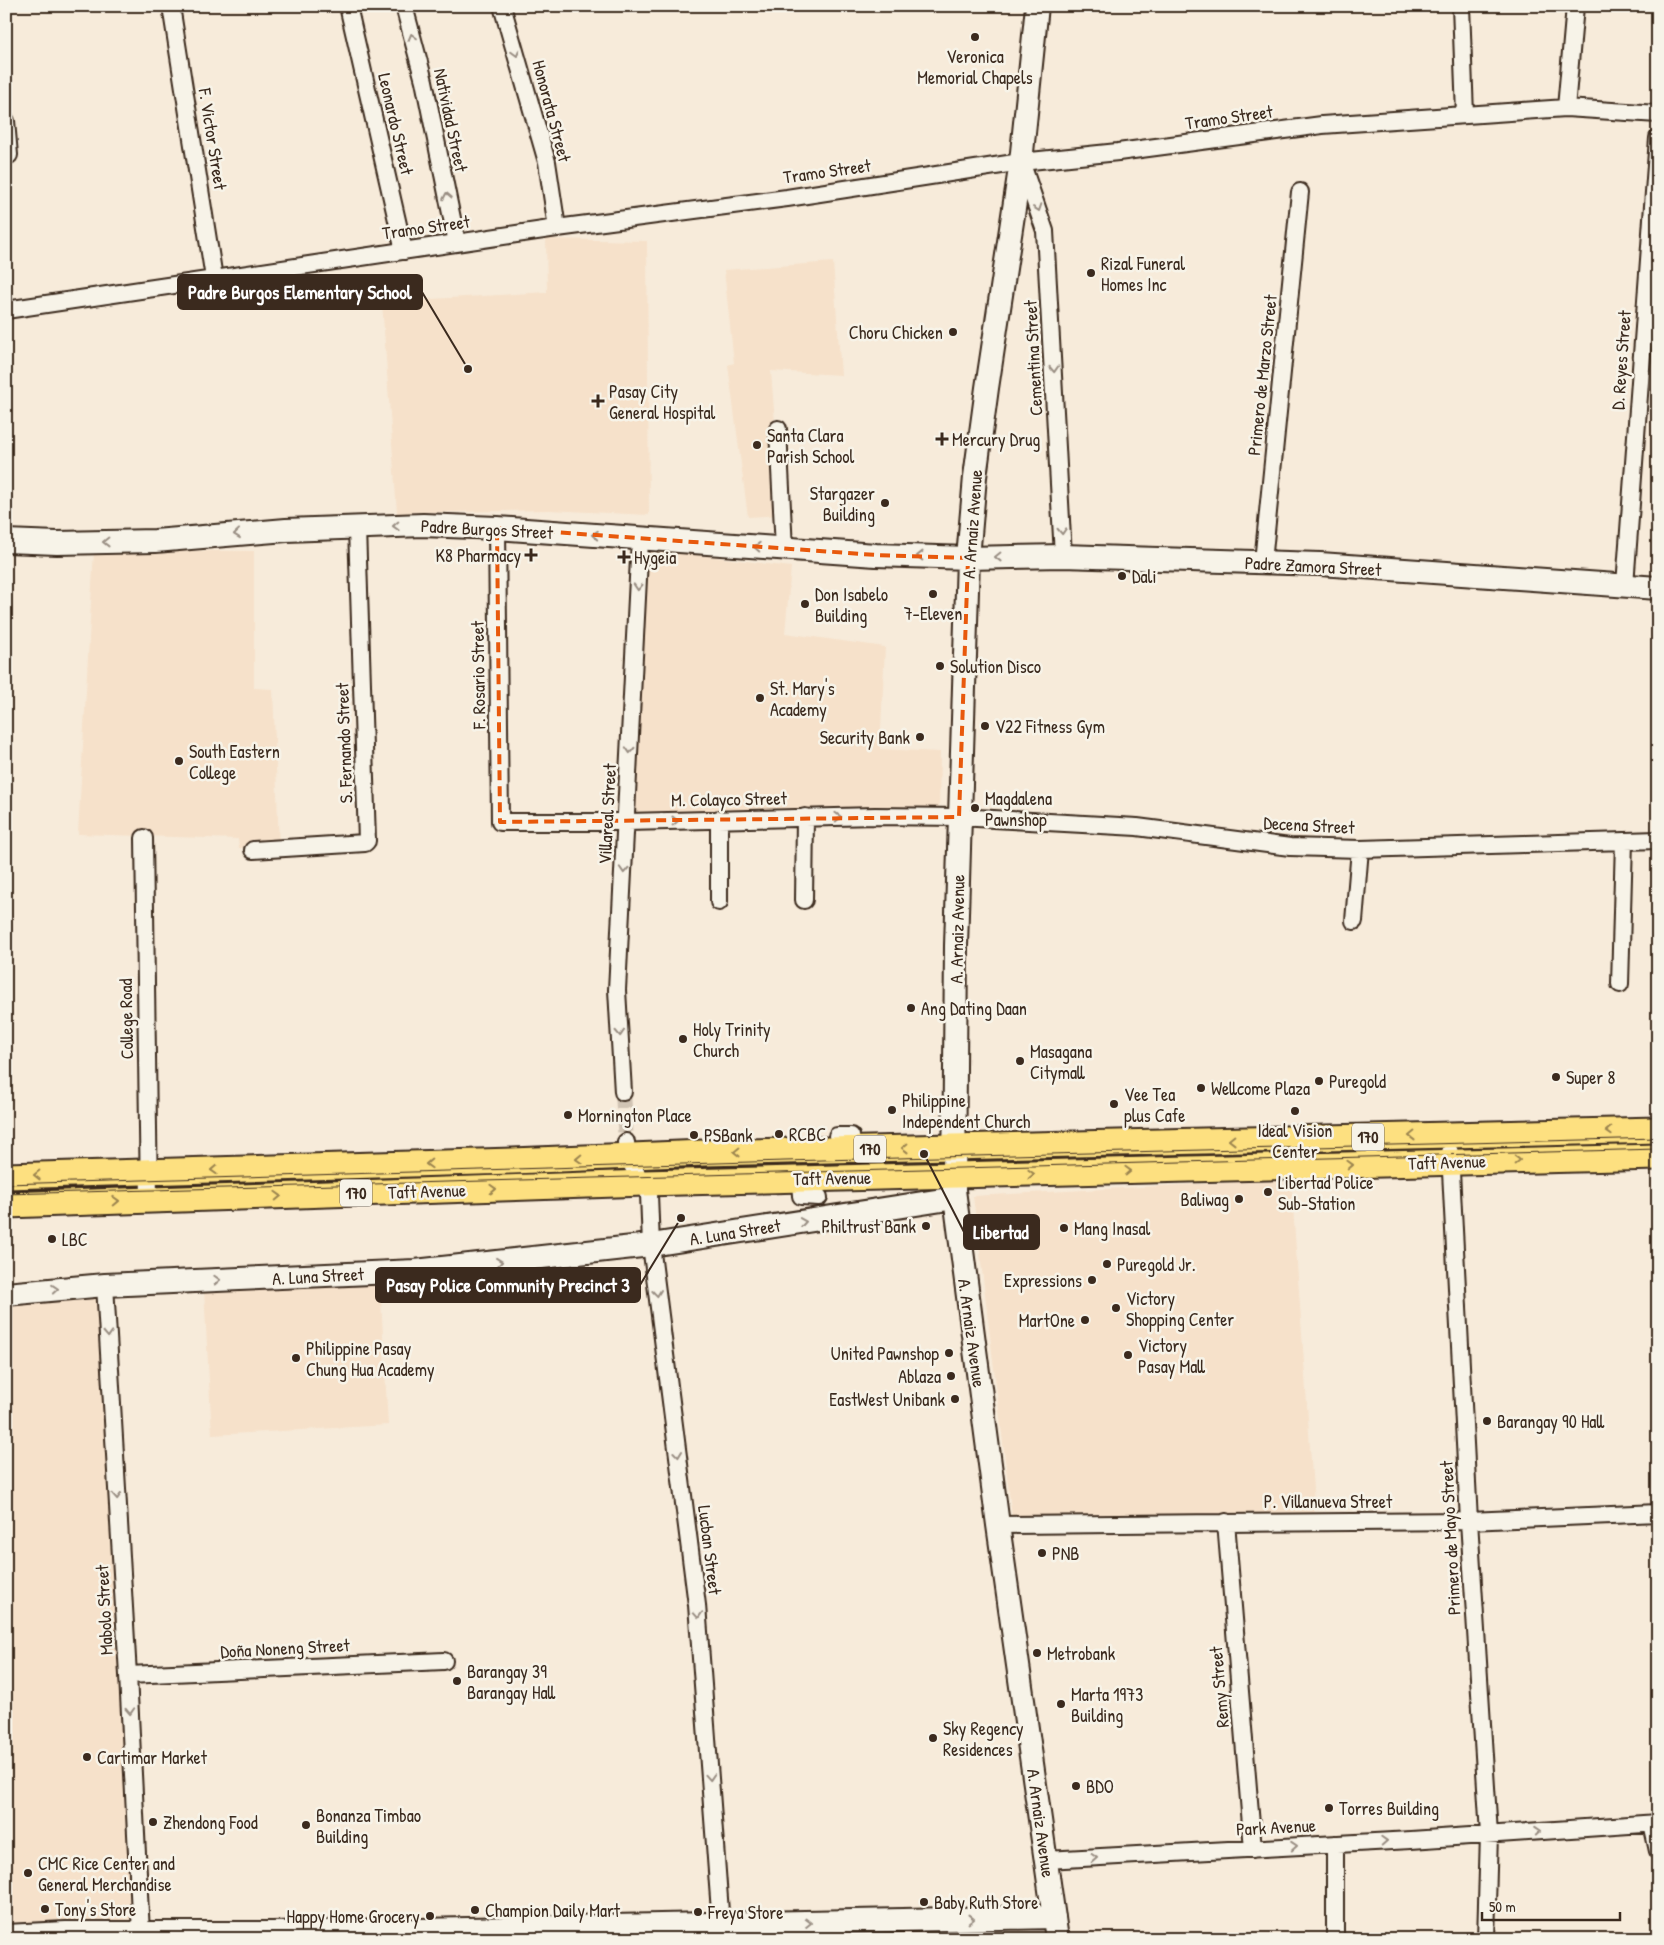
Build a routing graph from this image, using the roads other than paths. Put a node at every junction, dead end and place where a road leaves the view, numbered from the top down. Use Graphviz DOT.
graph roads {
  1 [pos="171,6"];
  2 [pos="348,6"];
  3 [pos="404,6"];
  4 [pos="502,6"];
  5 [pos="1037,6"];
  6 [pos="1461,6"];
  7 [pos="1574,6"];
  8 [pos="1566,108"];
  9 [pos="1658,114"];
  10 [pos="1465,115"];
  11 [pos="6,122"];
  12 [pos="1658,138"];
  13 [pos="6,155"];
  14 [pos="1021,162"];
  15 [pos="1300,192"];
  16 [pos="557,228"];
  17 [pos="456,243"];
  18 [pos="404,251"];
  19 [pos="214,278"];
  20 [pos="6,310"];
  21 [pos="778,430"];
  22 [pos="357,528"];
  23 [pos="497,528"];
  24 [pos="640,538"];
  25 [pos="6,541"];
  26 [pos="784,549"];
  27 [pos="1063,556"];
  28 [pos="968,558"];
  29 [pos="1263,562"];
  30 [pos="1625,585"];
  31 [pos="1658,588"];
  32 [pos="805,817"];
  33 [pos="959,817"];
  34 [pos="719,820"];
  35 [pos="500,822"];
  36 [pos="627,822"];
  37 [pos="144,838"];
  38 [pos="1658,840"];
  39 [pos="1624,841"];
  40 [pos="1360,848"];
  41 [pos="253,850"];
  42 [pos="804,900"];
  43 [pos="719,902"];
  44 [pos="1354,921"];
  45 [pos="1620,984"];
  46 [pos="623,1092"];
  47 [pos="1658,1130"];
  48 [pos="1450,1135"];
  49 [pos="954,1147"];
  50 [pos="626,1149"];
  51 [pos="1658,1157"];
  52 [pos="1450,1162"];
  53 [pos="149,1172"];
  54 [pos="6,1176"];
  55 [pos="800,1179"];
  56 [pos="644,1184"];
  57 [pos="954,1187"];
  58 [pos="819,1197"];
  59 [pos="149,1200"];
  60 [pos="6,1205"];
  61 [pos="651,1245"];
  62 [pos="105,1285"];
  63 [pos="6,1294"];
  64 [pos="1658,1513"];
  65 [pos="1469,1521"];
  66 [pos="1226,1522"];
  67 [pos="998,1525"];
  68 [pos="444,1661"];
  69 [pos="128,1675"];
  70 [pos="1655,1824"];
  71 [pos="1489,1834"];
  72 [pos="1335,1844"];
  73 [pos="1253,1849"];
  74 [pos="1658,1852"];
  75 [pos="1046,1860"];
  76 [pos="721,1925"];
  77 [pos="1056,1928"];
  78 [pos="141,1933"];
  79 [pos="6,1936"];
  80 [pos="66,1936"];
  81 [pos="272,1936"];
  82 [pos="1335,1939"];
  83 [pos="1486,1939"];
  1 -- 19 [label="street, F. Victor Street"];
  2 -- 18 [label="street, Leonardo Street"];
  17 -- 3 [label="street, Natividad Street, one-way"];
  4 -- 16 [label="street, Honorata Street, one-way"];
  5 -- 14 [label="street, A. Arnaiz Avenue"];
  6 -- 10 [label="street"];
  7 -- 8 [label="street"];
  8 -- 9 [label="street, Tramo Street"];
  8 -- 10 [label="street, Tramo Street"];
  10 -- 14 [label="street, Tramo Street"];
  11 -- 13 [label="street"];
  12 -- 30 [label="street, D. Reyes Street"];
  14 -- 16 [label="street, Tramo Street"];
  14 -- 27 [label="street, Cementina Street, one-way"];
  14 -- 28 [label="street, A. Arnaiz Avenue"];
  15 -- 29 [label="street, Primero de Marzo Street"];
  16 -- 17 [label="street, Tramo Street"];
  17 -- 18 [label="street, Tramo Street"];
  18 -- 19 [label="street, Tramo Street"];
  19 -- 20 [label="street, Tramo Street"];
  21 -- 26 [label="street"];
  23 -- 22 [label="street, Padre Burgos Street, one-way"];
  22 -- 25 [label="street, Padre Burgos Street, one-way"];
  22 -- 41 [label="street, S. Fernando Street"];
  24 -- 23 [label="street, Padre Burgos Street, one-way"];
  23 -- 35 [label="street, F. Rosario Street"];
  26 -- 24 [label="street, Padre Burgos Street, one-way"];
  24 -- 36 [label="street, Villareal Street, one-way"];
  28 -- 26 [label="street, Padre Burgos Street, one-way"];
  27 -- 28 [label="street, Padre Zamora Street, one-way"];
  27 -- 29 [label="street, Padre Zamora Street"];
  28 -- 33 [label="street, A. Arnaiz Avenue"];
  29 -- 30 [label="street, Padre Zamora Street"];
  30 -- 31 [label="street, Padre Zamora Street"];
  32 -- 33 [label="street, M. Colayco Street, one-way"];
  32 -- 34 [label="street, M. Colayco Street"];
  32 -- 42 [label="street"];
  33 -- 40 [label="street, Decena Street"];
  33 -- 49 [label="street, A. Arnaiz Avenue"];
  36 -- 34 [label="street, M. Colayco Street, one-way"];
  34 -- 43 [label="street"];
  35 -- 36 [label="street, M. Colayco Street"];
  36 -- 46 [label="street, Villareal Street, one-way"];
  37 -- 53 [label="street, College Road"];
  38 -- 39 [label="street, Decena Street"];
  39 -- 40 [label="street, Decena Street"];
  39 -- 45 [label="street"];
  40 -- 44 [label="street"];
  47 -- 48 [label="main road, Taft Avenue / 170, one-way"];
  48 -- 49 [label="main road, Taft Avenue / 170, one-way"];
  48 -- 52 [label="street, Primero de Mayo Street"];
  49 -- 50 [label="main road, Taft Avenue / 170, one-way"];
  49 -- 57 [label="street, A. Arnaiz Avenue"];
  50 -- 53 [label="main road, Taft Avenue / 170, one-way"];
  50 -- 56 [label="street"];
  52 -- 51 [label="main road, Taft Avenue / 170, one-way"];
  57 -- 52 [label="main road, Taft Avenue / 170, one-way"];
  52 -- 65 [label="street, Primero de Mayo Street"];
  53 -- 54 [label="main road, Taft Avenue / 170, one-way"];
  53 -- 59 [label="street, College Road"];
  55 -- 56 [label="main road, Taft Avenue / 170"];
  55 -- 57 [label="main road, Taft Avenue / 170"];
  55 -- 58 [label="street"];
  59 -- 56 [label="main road, Taft Avenue / 170, one-way"];
  56 -- 61 [label="street, Lucban Street"];
  61 -- 57 [label="street, A. Luna Street, one-way"];
  57 -- 67 [label="street, A. Arnaiz Avenue"];
  60 -- 59 [label="main road, Taft Avenue / 170, one-way"];
  62 -- 61 [label="street, A. Luna Street, one-way"];
  61 -- 76 [label="street, Lucban Street, one-way"];
  63 -- 62 [label="street, A. Luna Street, one-way"];
  62 -- 69 [label="street, Mabolo Street, one-way"];
  64 -- 65 [label="street, P. Villanueva Street"];
  65 -- 66 [label="street, P. Villanueva Street"];
  65 -- 71 [label="street, Primero de Mayo Street"];
  66 -- 67 [label="street, P. Villanueva Street"];
  66 -- 73 [label="street, Remy Street"];
  67 -- 75 [label="street, A. Arnaiz Avenue"];
  68 -- 69 [label="street, Doña Noneng Street"];
  69 -- 78 [label="street, Mabolo Street, one-way"];
  71 -- 70 [label="street, Park Avenue, one-way"];
  70 -- 74 [label="street"];
  72 -- 71 [label="street, Park Avenue, one-way"];
  71 -- 83 [label="street, Primero de Mayo Street"];
  73 -- 72 [label="street, Park Avenue, one-way"];
  72 -- 82 [label="street"];
  75 -- 73 [label="street, Park Avenue, one-way"];
  75 -- 77 [label="street, A. Arnaiz Avenue"];
  76 -- 77 [label="street, one-way"];
  76 -- 81 [label="street"];
  78 -- 80 [label="street"];
  78 -- 81 [label="street"];
  79 -- 80 [label="street"];
}
